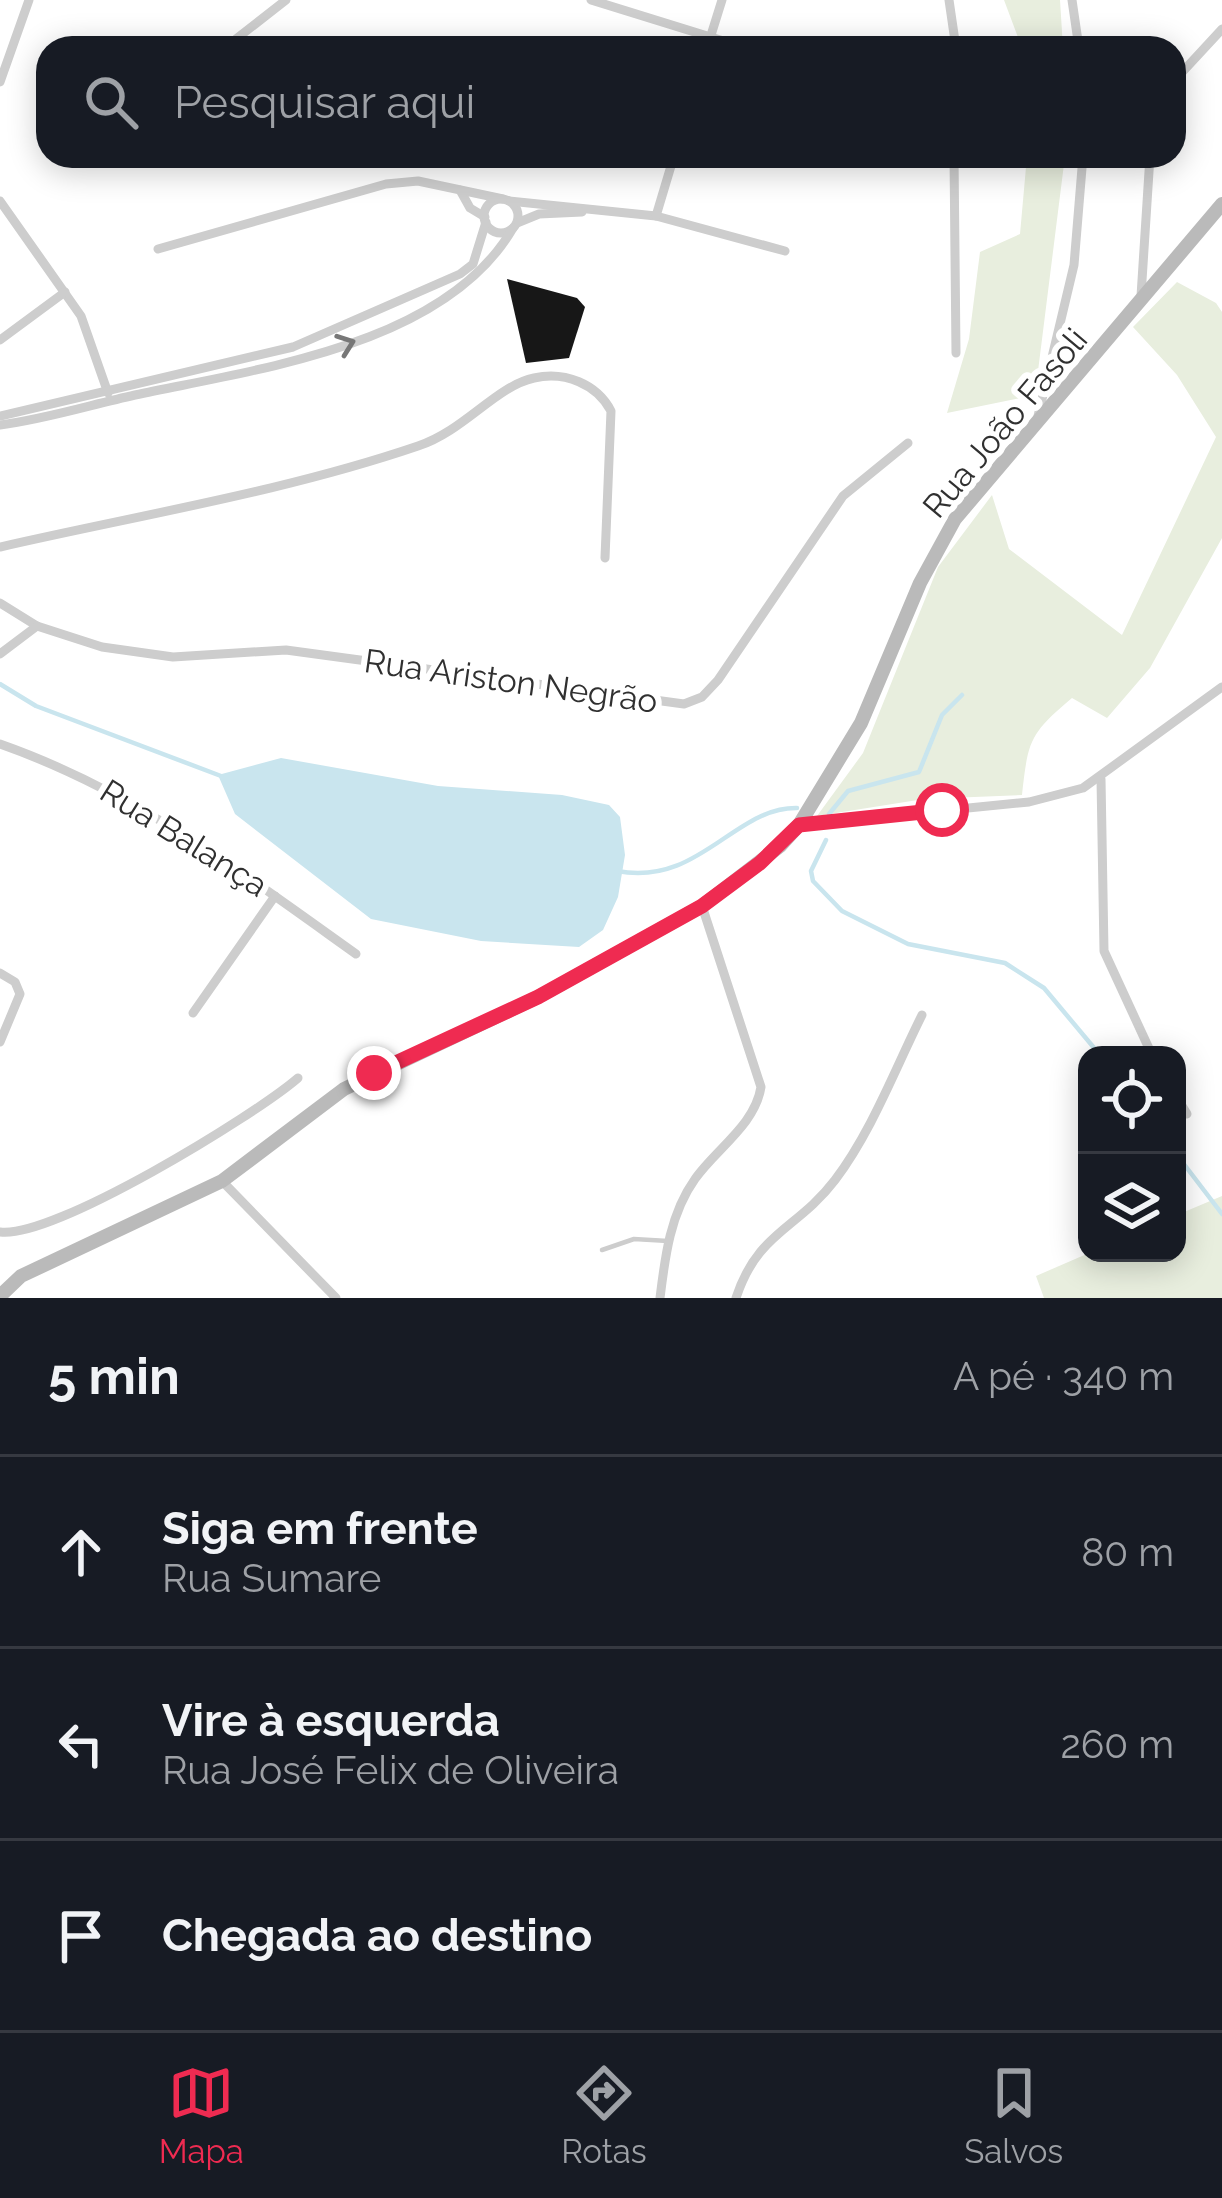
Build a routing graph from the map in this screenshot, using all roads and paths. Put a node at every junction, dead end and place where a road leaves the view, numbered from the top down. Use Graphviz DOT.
graph roads {
  1 [pos="29,0"];
  2 [pos="286,0"];
  3 [pos="591,0"];
  4 [pos="722,0"];
  5 [pos="949,0"];
  6 [pos="1072,0"];
  7 [pos="1222,29"];
  8 [pos="240,36"];
  9 [pos="692,36"];
  10 [pos="711,36"];
  11 [pos="954,36"];
  12 [pos="1077,36"];
  13 [pos="1186,68"];
  14 [pos="0,82"];
  15 [pos="670,168"];
  16 [pos="954,168"];
  17 [pos="1082,168"];
  18 [pos="1149,168"];
  19 [pos="460,190"];
  20 [pos="506,200"];
  21 [pos="0,201"];
  22 [pos="1222,204"];
  23 [pos="594,210"];
  24 [pos="656,216"];
  25 [pos="485,220"];
  26 [pos="515,225"];
  27 [pos="158,249"];
  28 [pos="785,251"];
  29 [pos="64,292"];
  30 [pos="409,300"];
  31 [pos="1141,302"];
  32 [pos="416,313"];
  33 [pos="0,340"];
  34 [pos="956,353"];
  35 [pos="109,395"];
  36 [pos="0,416"];
  37 [pos="1036,423"];
  38 [pos="0,425"];
  39 [pos="908,443"];
  40 [pos="0,547"];
  41 [pos="605,558"];
  42 [pos="0,603"];
  43 [pos="37,626"];
  44 [pos="0,654"];
  45 [pos="1222,687"];
  46 [pos="0,744"];
  47 [pos="1101,779"];
  48 [pos="799,825"];
  49 [pos="275,896"];
  50 [pos="702,906"];
  51 [pos="356,954"];
  52 [pos="0,973"];
  53 [pos="193,1013"];
  54 [pos="922,1015"];
  55 [pos="0,1042"];
  56 [pos="1148,1046"];
  57 [pos="298,1078"];
  58 [pos="222,1181"];
  59 [pos="0,1232"];
  60 [pos="668,1241"];
  61 [pos="602,1250"];
  62 [pos="0,1295"];
  63 [pos="336,1298"];
  64 [pos="660,1298"];
  65 [pos="736,1298"];
  1 -- 14 [label="street"];
  2 -- 8 [label="street"];
  3 -- 9 [label="street"];
  4 -- 10 [label="street"];
  5 -- 11 [label="street"];
  6 -- 12 [label="street"];
  7 -- 13 [label="street"];
  15 -- 24 [label="street"];
  16 -- 34 [label="street"];
  17 -- 37 [label="street"];
  18 -- 31 [label="street"];
  19 -- 20 [label="street"];
  19 -- 25 [label="street"];
  19 -- 27 [label="street"];
  20 -- 23 [label="street"];
  20 -- 25 [label="street"];
  20 -- 26 [label="street"];
  21 -- 29 [label="street"];
  22 -- 31 [label="main road, Rua João Fasoli"];
  23 -- 24 [label="street"];
  23 -- 26 [label="street"];
  24 -- 28 [label="street"];
  25 -- 26 [label="street"];
  25 -- 30 [label="street"];
  26 -- 32 [label="street"];
  29 -- 33 [label="street"];
  29 -- 35 [label="street"];
  30 -- 32 [label="street"];
  30 -- 35 [label="street"];
  31 -- 37 [label="main road, Rua João Fasoli"];
  35 -- 32 [label="street, one-way"];
  35 -- 36 [label="street"];
  35 -- 38 [label="street"];
  37 -- 48 [label="main road, Rua João Fasoli"];
  39 -- 43 [label="street, Rua Ariston Negrão"];
  40 -- 41 [label="street"];
  42 -- 43 [label="street, Rua Ariston Negrão"];
  43 -- 44 [label="street"];
  45 -- 47 [label="street"];
  46 -- 49 [label="street, Rua Balança"];
  47 -- 48 [label="street"];
  47 -- 56 [label="street"];
  48 -- 50 [label="main road, Rua João Fasoli"];
  49 -- 51 [label="street, Rua Balança"];
  49 -- 53 [label="street"];
  50 -- 58 [label="main road, Rua João Fasoli"];
  50 -- 60 [label="street"];
  52 -- 55 [label="street"];
  54 -- 65 [label="street"];
  57 -- 59 [label="street"];
  58 -- 62 [label="main road, Rua João Fasoli"];
  58 -- 63 [label="street"];
  60 -- 61 [label="lane"];
  60 -- 64 [label="street"];
}
